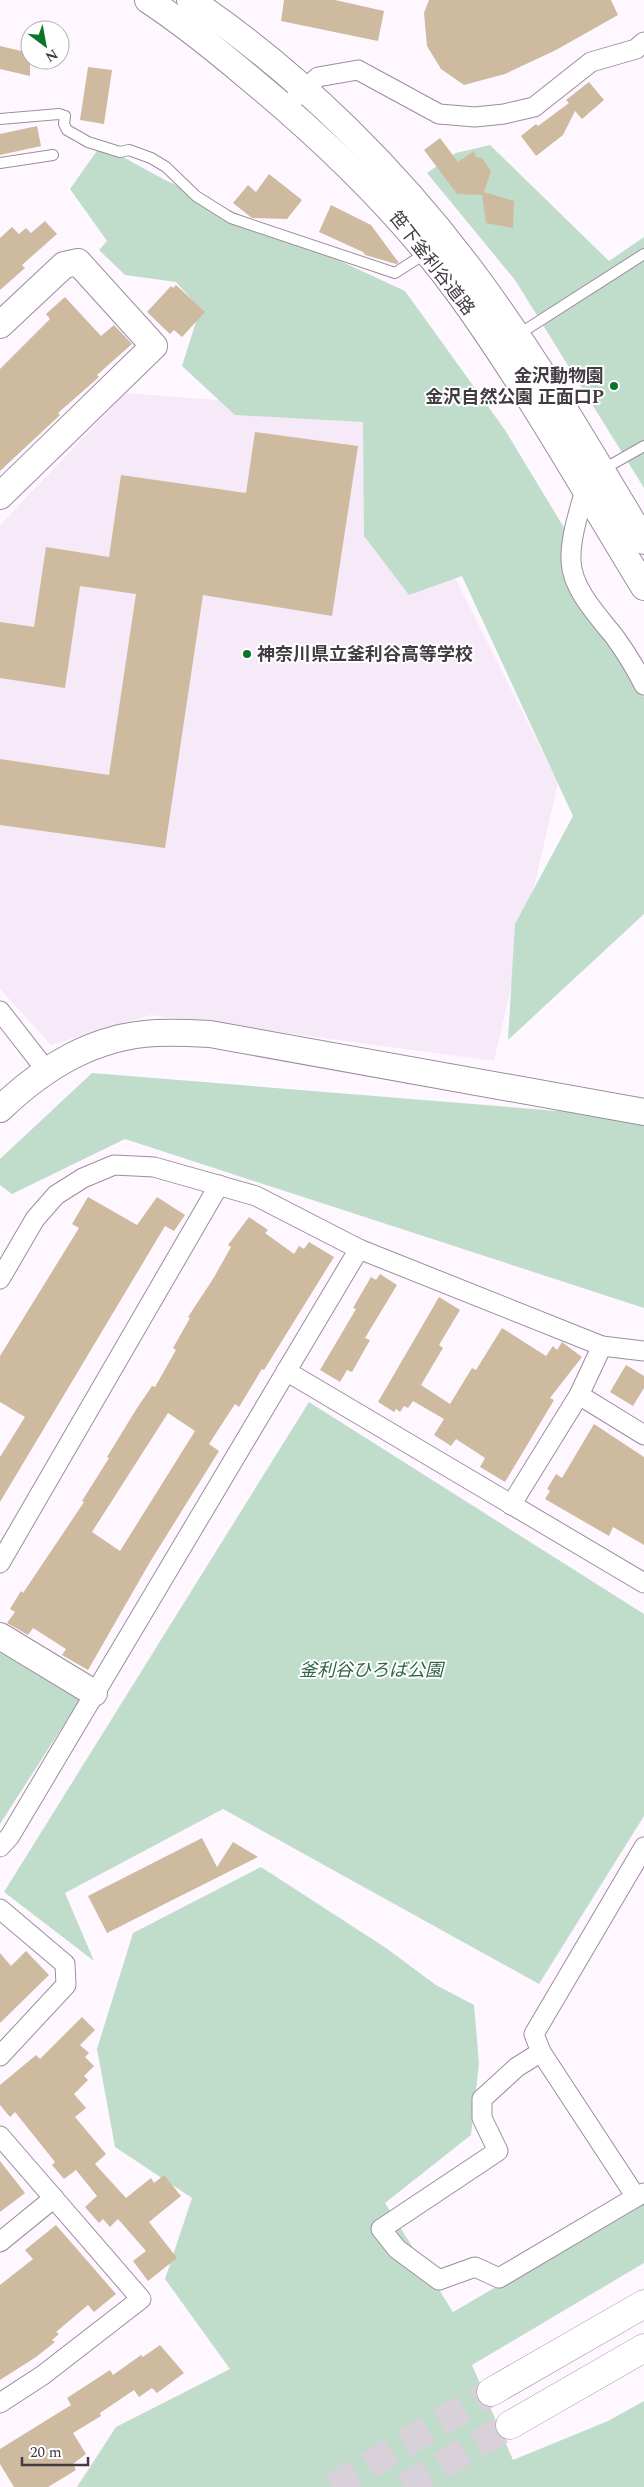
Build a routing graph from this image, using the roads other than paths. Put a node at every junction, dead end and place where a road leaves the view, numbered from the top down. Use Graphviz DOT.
graph roads {
  1 [pos="148,0"];
  2 [pos="190,0"];
  3 [pos="644,42"];
  4 [pos="295,99"];
  5 [pos="0,119"];
  6 [pos="53,155"];
  7 [pos="0,163"];
  8 [pos="427,253"];
  9 [pos="644,254"];
  10 [pos="0,326"];
  11 [pos="507,343"];
  12 [pos="644,446"];
  13 [pos="593,480"];
  14 [pos="0,496"];
  15 [pos="644,541"];
  16 [pos="644,587"];
  17 [pos="644,685"];
  18 [pos="0,1011"];
  19 [pos="46,1070"];
  20 [pos="0,1109"];
  21 [pos="644,1112"];
  22 [pos="219,1185"];
  23 [pos="359,1249"];
  24 [pos="0,1279"];
  25 [pos="602,1346"];
  26 [pos="644,1351"];
  27 [pos="286,1371"];
  28 [pos="579,1395"];
  29 [pos="644,1435"];
  30 [pos="511,1505"];
  31 [pos="0,1563"];
  32 [pos="644,1583"];
  33 [pos="0,1636"];
  34 [pos="94,1693"];
  35 [pos="0,1847"];
  36 [pos="644,1847"];
  37 [pos="0,1909"];
  38 [pos="541,2052"];
  39 [pos="0,2056"];
  40 [pos="0,2136"];
  41 [pos="640,2195"];
  42 [pos="54,2198"];
  43 [pos="0,2242"];
  44 [pos="644,2304"];
  45 [pos="644,2348"];
  46 [pos="491,2392"];
  47 [pos="0,2403"];
  48 [pos="510,2424"];
  1 -- 4 [label="street, 笹下釜利谷道路"];
  2 -- 4 [label="street, 笹下釜利谷道路"];
  3 -- 4 [label="street"];
  4 -- 8 [label="street, 笹下釜利谷道路"];
  4 -- 11 [label="street, 笹下釜利谷道路"];
  5 -- 8 [label="lane"];
  6 -- 7 [label="lane"];
  8 -- 11 [label="street, 笹下釜利谷道路"];
  9 -- 11 [label="lane"];
  10 -- 14 [label="street"];
  11 -- 13 [label="street, 笹下釜利谷道路"];
  12 -- 13 [label="lane"];
  13 -- 15 [label="street, 笹下釜利谷道路"];
  13 -- 16 [label="street, 笹下釜利谷道路"];
  13 -- 17 [label="street"];
  18 -- 19 [label="street"];
  19 -- 20 [label="street"];
  19 -- 21 [label="street"];
  22 -- 23 [label="street"];
  22 -- 24 [label="street"];
  22 -- 31 [label="street"];
  23 -- 25 [label="street"];
  23 -- 27 [label="street"];
  25 -- 26 [label="street"];
  25 -- 28 [label="street"];
  27 -- 30 [label="street"];
  27 -- 34 [label="street"];
  28 -- 29 [label="street"];
  28 -- 30 [label="street"];
  30 -- 32 [label="street"];
  33 -- 34 [label="street"];
  34 -- 35 [label="street"];
  36 -- 38 [label="street"];
  37 -- 39 [label="street"];
  38 -- 41 [label="street"];
  38 -- 41 [label="street"];
  40 -- 42 [label="street"];
  42 -- 43 [label="street"];
  42 -- 47 [label="street"];
  44 -- 46 [label="highway"];
  45 -- 48 [label="highway"];
}
